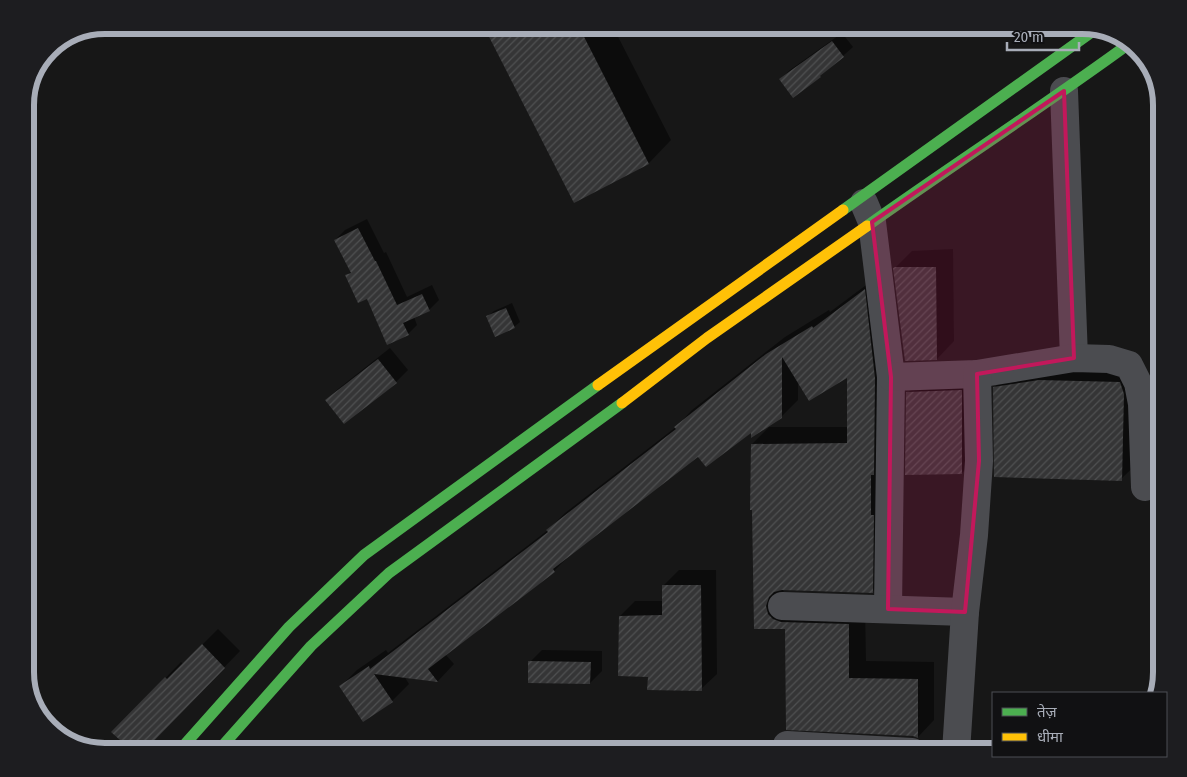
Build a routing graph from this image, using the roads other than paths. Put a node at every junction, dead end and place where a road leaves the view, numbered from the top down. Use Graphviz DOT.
graph roads {
  1 [pos="1089,34"];
  2 [pos="1124,48"];
  3 [pos="1064,90"];
  4 [pos="861,197"];
  5 [pos="872,222"];
  6 [pos="1074,358"];
  7 [pos="977,374"];
  8 [pos="891,377"];
  9 [pos="1145,487"];
  10 [pos="782,606"];
  11 [pos="888,609"];
  12 [pos="965,612"];
  13 [pos="186,743"];
  14 [pos="225,743"];
  15 [pos="957,743"];
  1 -- 4 [label="main road"];
  2 -- 3 [label="main road"];
  3 -- 5 [label="main road"];
  3 -- 6 [label="street"];
  4 -- 5 [label="street"];
  4 -- 13 [label="main road"];
  5 -- 8 [label="street"];
  5 -- 14 [label="main road"];
  6 -- 7 [label="street"];
  6 -- 9 [label="street"];
  7 -- 8 [label="street"];
  7 -- 12 [label="street"];
  8 -- 11 [label="street"];
  10 -- 11 [label="street"];
  11 -- 12 [label="street"];
  12 -- 15 [label="street"];
}
